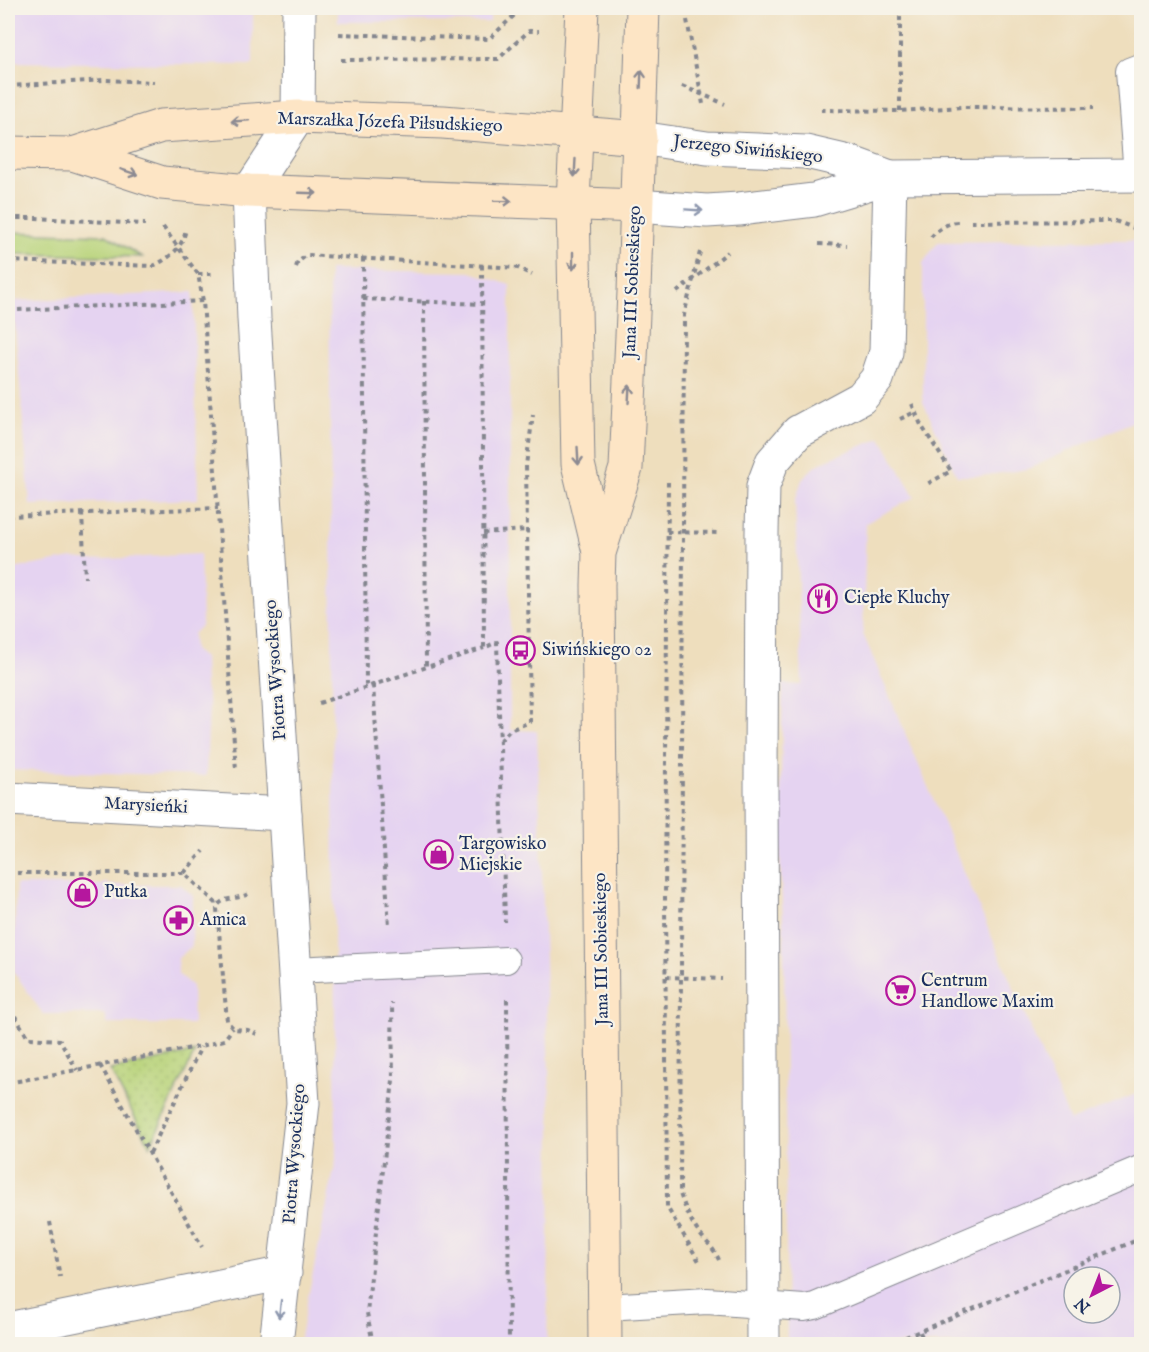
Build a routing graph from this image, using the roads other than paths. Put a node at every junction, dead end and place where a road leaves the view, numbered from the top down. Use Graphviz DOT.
graph roads {
  1 [pos="581,19"];
  2 [pos="643,19"];
  3 [pos="299,33"];
  4 [pos="1142,66"];
  5 [pos="298,117"];
  6 [pos="577,133"];
  7 [pos="639,138"];
  8 [pos="8,153"];
  9 [pos="73,154"];
  10 [pos="1139,175"];
  11 [pos="890,177"];
  12 [pos="249,191"];
  13 [pos="573,202"];
  14 [pos="636,206"];
  15 [pos="599,553"];
  16 [pos="8,799"];
  17 [pos="285,814"];
  18 [pos="506,960"];
  19 [pos="294,970"];
  20 [pos="1142,1168"];
  21 [pos="285,1273"];
  22 [pos="763,1304"];
  23 [pos="605,1306"];
  24 [pos="8,1329"];
  25 [pos="276,1344"];
  26 [pos="605,1344"];
  27 [pos="763,1344"];
  1 -- 6 [label="street, Jana III Sobieskiego"];
  7 -- 2 [label="street, Jana III Sobieskiego, one-way"];
  3 -- 5 [label="street"];
  4 -- 10 [label="lane"];
  5 -- 6 [label="street, Marszałka Józefa Piłsudskiego"];
  5 -- 9 [label="street, Marszałka Józefa Piłsudskiego, one-way"];
  5 -- 12 [label="street"];
  6 -- 7 [label="street, Marszałka Józefa Piłsudskiego"];
  6 -- 13 [label="street, Jana III Sobieskiego, one-way"];
  7 -- 11 [label="street, Jerzego Siwińskiego"];
  7 -- 14 [label="street, Jana III Sobieskiego"];
  8 -- 9 [label="street, Marszałka Józefa Piłsudskiego"];
  9 -- 12 [label="street, Marszałka Józefa Piłsudskiego, one-way"];
  10 -- 11 [label="street, Jerzego Siwińskiego"];
  14 -- 11 [label="street, Jerzego Siwińskiego, one-way"];
  11 -- 22 [label="street"];
  12 -- 13 [label="street, Marszałka Józefa Piłsudskiego, one-way"];
  12 -- 17 [label="street, Piotra Wysockiego"];
  13 -- 14 [label="street, Marszałka Józefa Piłsudskiego"];
  13 -- 15 [label="street, Jana III Sobieskiego, one-way"];
  15 -- 14 [label="street, Jana III Sobieskiego, one-way"];
  15 -- 23 [label="street, Jana III Sobieskiego"];
  16 -- 17 [label="street, Marysieńki"];
  17 -- 19 [label="street, Piotra Wysockiego"];
  18 -- 19 [label="lane"];
  19 -- 21 [label="street, Piotra Wysockiego"];
  20 -- 22 [label="lane"];
  21 -- 24 [label="street"];
  21 -- 25 [label="street, Piotra Wysockiego, one-way"];
  22 -- 23 [label="lane"];
  22 -- 27 [label="street"];
  23 -- 26 [label="street, Jana III Sobieskiego"];
}
